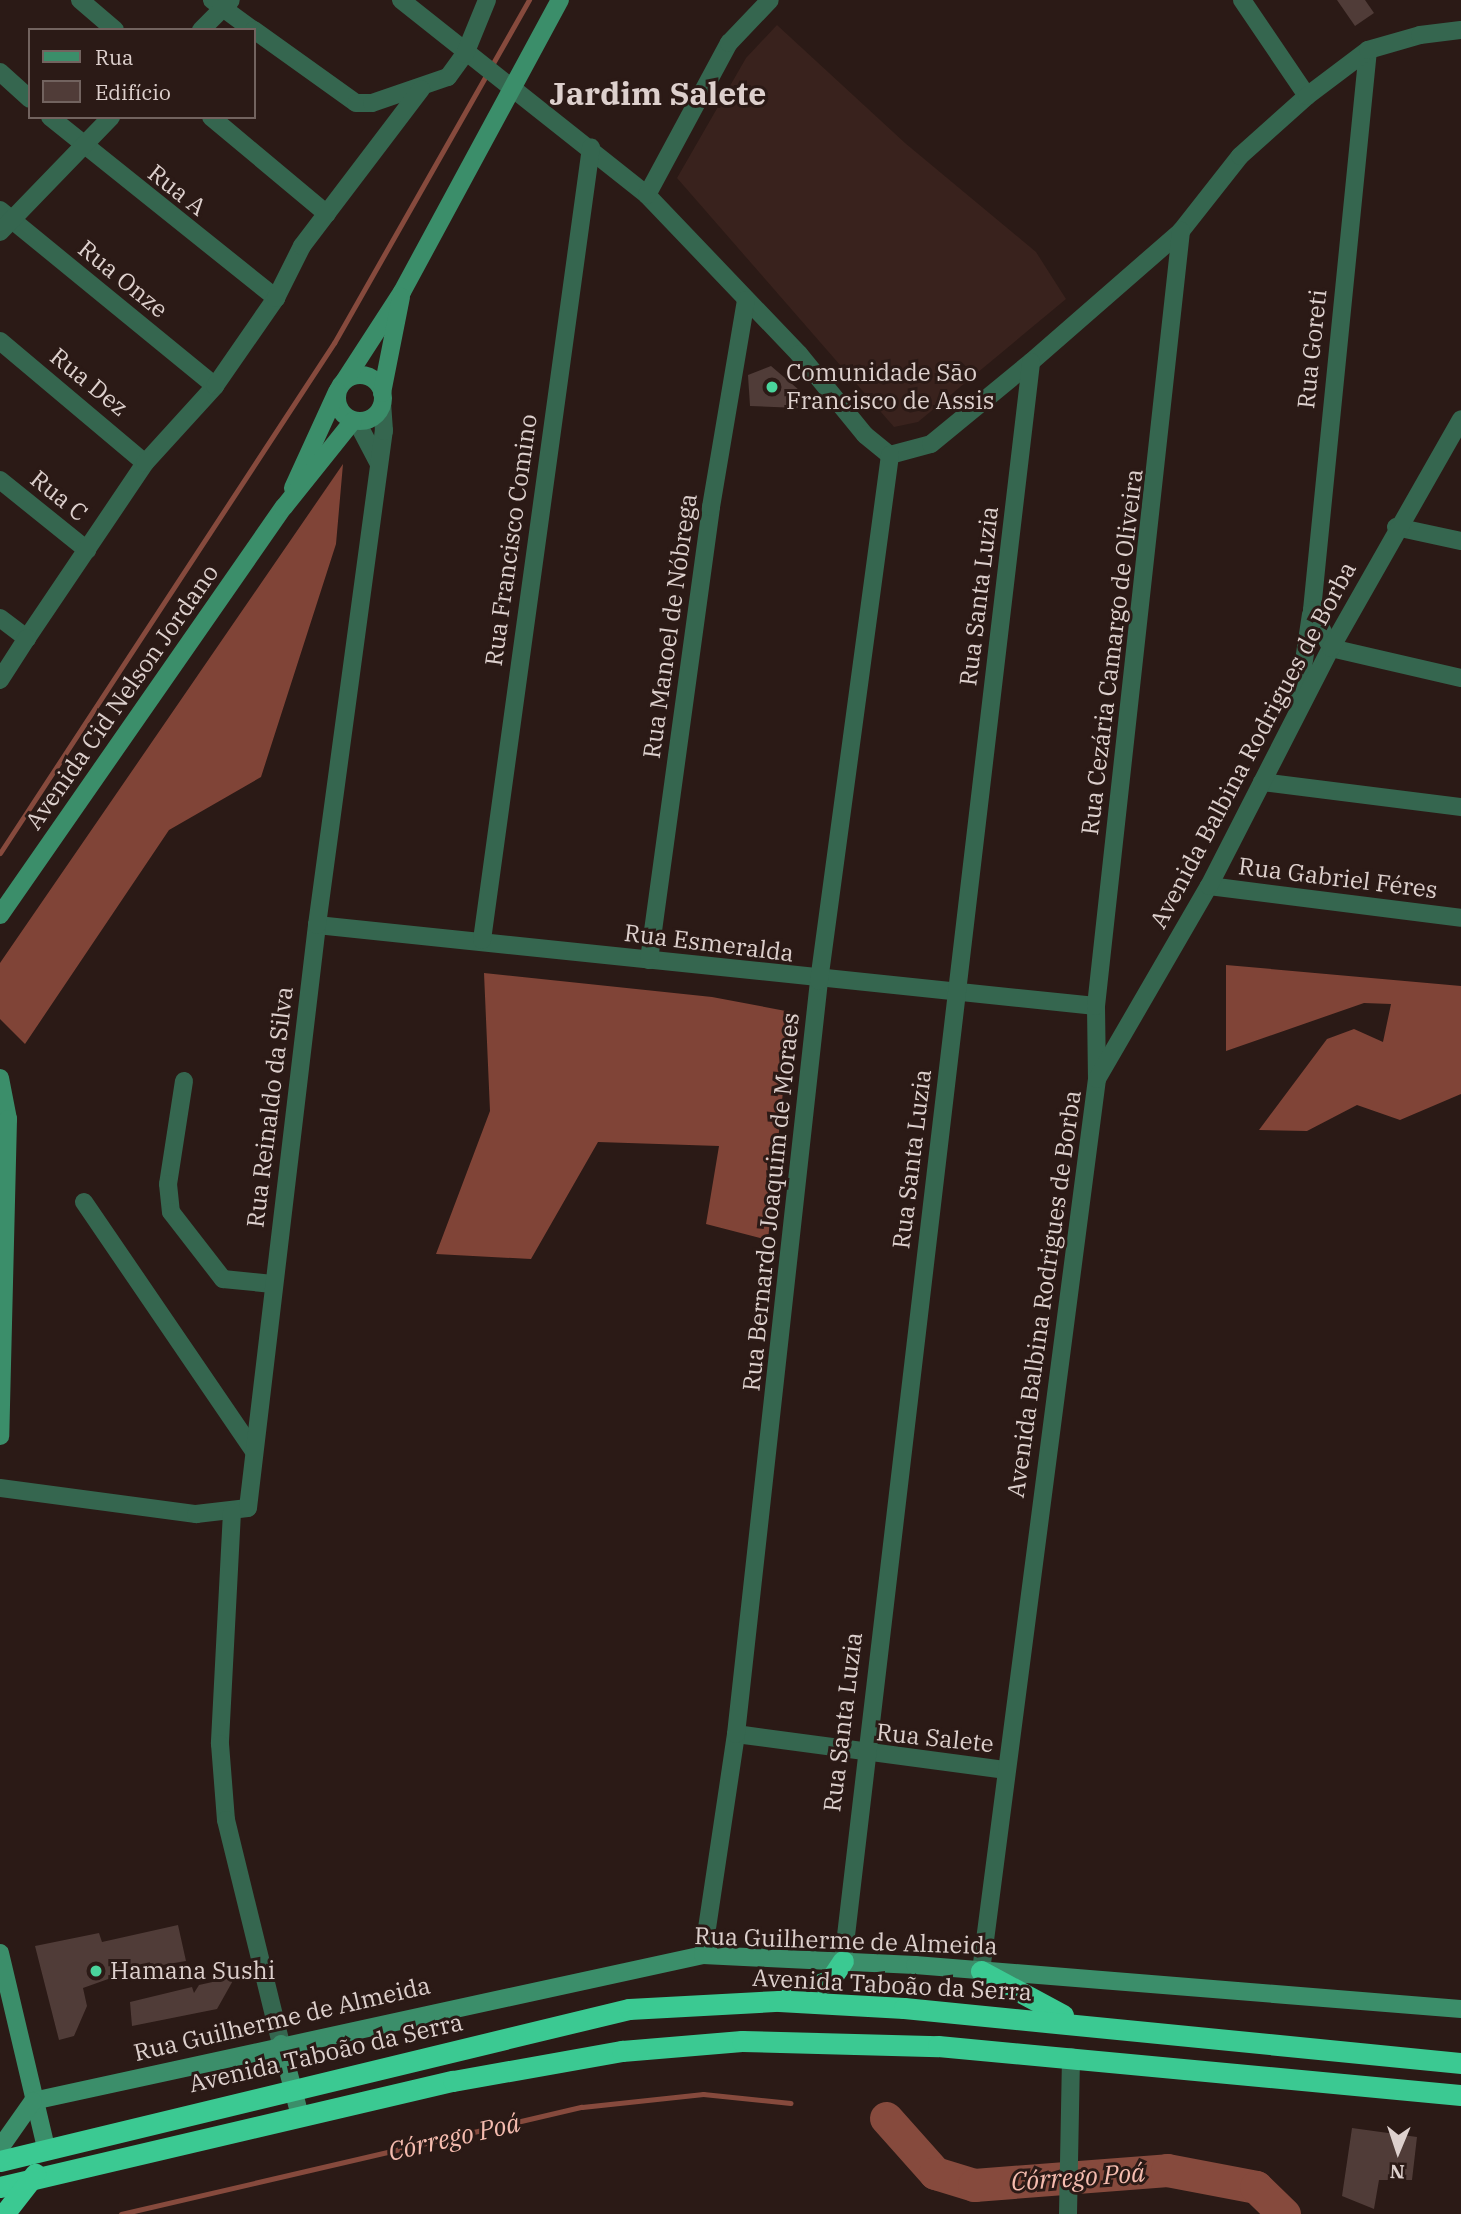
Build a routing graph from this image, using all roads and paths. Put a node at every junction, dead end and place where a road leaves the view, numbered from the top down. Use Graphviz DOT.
graph roads {
  1 [pos="80,0"];
  2 [pos="401,0"];
  3 [pos="487,0"];
  4 [pos="560,0"];
  5 [pos="770,0"];
  6 [pos="1242,0"];
  7 [pos="222,3"];
  8 [pos="113,28"];
  9 [pos="203,28"];
  10 [pos="251,28"];
  11 [pos="1461,30"];
  12 [pos="256,32"];
  13 [pos="1368,50"];
  14 [pos="465,54"];
  15 [pos="0,72"];
  16 [pos="513,87"];
  17 [pos="421,89"];
  18 [pos="1307,96"];
  19 [pos="28,97"];
  20 [pos="52,119"];
  21 [pos="109,119"];
  22 [pos="213,119"];
  23 [pos="82,146"];
  24 [pos="591,147"];
  25 [pos="647,195"];
  26 [pos="327,214"];
  27 [pos="4,220"];
  28 [pos="1181,230"];
  29 [pos="402,292"];
  30 [pos="276,298"];
  31 [pos="746,300"];
  32 [pos="0,341"];
  33 [pos="1031,362"];
  34 [pos="215,386"];
  35 [pos="341,386"];
  36 [pos="382,399"];
  37 [pos="355,421"];
  38 [pos="1461,421"];
  39 [pos="890,455"];
  40 [pos="145,463"];
  41 [pos="379,464"];
  42 [pos="0,480"];
  43 [pos="284,507"];
  44 [pos="1396,527"];
  45 [pos="1461,541"];
  46 [pos="87,550"];
  47 [pos="1312,610"];
  48 [pos="0,618"];
  49 [pos="27,638"];
  50 [pos="1331,648"];
  51 [pos="1461,678"];
  52 [pos="0,680"];
  53 [pos="1295,718"];
  54 [pos="1262,782"];
  55 [pos="1461,807"];
  56 [pos="1209,886"];
  57 [pos="0,915"];
  58 [pos="1461,918"];
  59 [pos="317,925"];
  60 [pos="482,940"];
  61 [pos="649,960"];
  62 [pos="819,981"];
  63 [pos="957,994"];
  64 [pos="1096,1006"];
  65 [pos="0,1078"];
  66 [pos="1097,1079"];
  67 [pos="184,1081"];
  68 [pos="84,1202"];
  69 [pos="273,1284"];
  70 [pos="0,1436"];
  71 [pos="253,1450"];
  72 [pos="0,1488"];
  73 [pos="232,1512"];
  74 [pos="736,1734"];
  75 [pos="863,1754"];
  76 [pos="1005,1770"];
  77 [pos="0,1953"];
  78 [pos="703,1955"];
  79 [pos="843,1961"];
  80 [pos="981,1972"];
  81 [pos="779,2001"];
  82 [pos="1461,2008"];
  83 [pos="1078,2021"];
  84 [pos="281,2044"];
  85 [pos="1072,2057"];
  86 [pos="1461,2063"];
  87 [pos="292,2088"];
  88 [pos="1461,2095"];
  89 [pos="33,2101"];
  90 [pos="300,2116"];
  91 [pos="0,2148"];
  92 [pos="46,2148"];
  93 [pos="0,2161"];
  94 [pos="33,2179"];
  95 [pos="0,2187"];
  96 [pos="4,2214"];
  97 [pos="1068,2214"];
  1 -- 8 [label="street"];
  2 -- 14 [label="street"];
  3 -- 14 [label="street"];
  4 -- 16 [label="street, Avenida Cid Nelson Jordano"];
  5 -- 25 [label="street"];
  6 -- 18 [label="street"];
  7 -- 9 [label="street"];
  7 -- 10 [label="street"];
  11 -- 13 [label="street"];
  12 -- 17 [label="street"];
  13 -- 18 [label="street"];
  13 -- 47 [label="street, Rua Goreti"];
  14 -- 16 [label="street"];
  14 -- 17 [label="street"];
  15 -- 19 [label="street"];
  16 -- 24 [label="street"];
  16 -- 29 [label="street, Avenida Cid Nelson Jordano"];
  17 -- 26 [label="street"];
  18 -- 28 [label="street"];
  20 -- 23 [label="street, Rua A"];
  21 -- 23 [label="street"];
  22 -- 26 [label="street"];
  23 -- 27 [label="street"];
  23 -- 30 [label="street, Rua A"];
  24 -- 25 [label="street"];
  24 -- 60 [label="street, Rua Francisco Comino"];
  25 -- 31 [label="street"];
  26 -- 30 [label="street"];
  27 -- 34 [label="street, Rua Onze"];
  28 -- 33 [label="street"];
  28 -- 64 [label="street, Rua Cezária Camargo de Oliveira"];
  29 -- 35 [label="street, Avenida Cid Nelson Jordano"];
  29 -- 36 [label="street, Avenida Cid Nelson Jordano"];
  30 -- 34 [label="street"];
  31 -- 39 [label="street"];
  31 -- 61 [label="street, Rua Manoel de Nóbrega"];
  32 -- 40 [label="street, Rua Dez"];
  33 -- 39 [label="street"];
  33 -- 63 [label="street, Rua Santa Luzia"];
  34 -- 40 [label="street"];
  35 -- 36 [label="street"];
  35 -- 37 [label="street"];
  35 -- 43 [label="street, Avenida Cid Nelson Jordano"];
  36 -- 37 [label="street"];
  36 -- 41 [label="street, Rua Reinaldo da Silva"];
  37 -- 41 [label="street"];
  37 -- 43 [label="street, Avenida Cid Nelson Jordano"];
  38 -- 44 [label="street, Avenida Balbina Rodrigues de Borba"];
  39 -- 62 [label="street, Rua Bernardo Joaquim de Moraes"];
  40 -- 46 [label="street"];
  41 -- 59 [label="street, Rua Reinaldo da Silva"];
  42 -- 46 [label="street, Rua C"];
  43 -- 57 [label="street, Avenida Cid Nelson Jordano"];
  44 -- 45 [label="street"];
  44 -- 50 [label="street, Avenida Balbina Rodrigues de Borba"];
  46 -- 49 [label="street"];
  47 -- 50 [label="street"];
  47 -- 53 [label="street, Rua Goreti"];
  48 -- 49 [label="street"];
  49 -- 52 [label="street"];
  50 -- 51 [label="street"];
  50 -- 53 [label="street, Avenida Balbina Rodrigues de Borba"];
  53 -- 54 [label="street, Avenida Balbina Rodrigues de Borba"];
  54 -- 55 [label="street"];
  54 -- 56 [label="street, Avenida Balbina Rodrigues de Borba"];
  56 -- 58 [label="street, Rua Gabriel Féres"];
  56 -- 66 [label="street, Avenida Balbina Rodrigues de Borba"];
  59 -- 60 [label="street, Rua Esmeralda"];
  59 -- 69 [label="street, Rua Reinaldo da Silva"];
  60 -- 61 [label="street, Rua Esmeralda"];
  61 -- 62 [label="street, Rua Esmeralda"];
  62 -- 63 [label="street, Rua Esmeralda"];
  62 -- 74 [label="street, Rua Bernardo Joaquim de Moraes"];
  63 -- 64 [label="street, Rua Esmeralda"];
  63 -- 75 [label="street, Rua Santa Luzia"];
  64 -- 66 [label="street, Rua Cezária Camargo de Oliveira"];
  65 -- 70 [label="street"];
  66 -- 76 [label="street, Avenida Balbina Rodrigues de Borba"];
  67 -- 69 [label="street"];
  68 -- 71 [label="street"];
  69 -- 71 [label="street, Rua Reinaldo da Silva"];
  71 -- 73 [label="street, Rua Reinaldo da Silva"];
  72 -- 73 [label="street"];
  73 -- 84 [label="street"];
  74 -- 75 [label="street, Rua Salete"];
  74 -- 78 [label="street, Rua Bernardo Joaquim de Moraes"];
  75 -- 76 [label="street, Rua Salete"];
  75 -- 79 [label="street, Rua Santa Luzia"];
  76 -- 80 [label="street, Avenida Balbina Rodrigues de Borba"];
  77 -- 89 [label="street"];
  78 -- 79 [label="street, Rua Guilherme de Almeida"];
  78 -- 84 [label="street, Rua Guilherme de Almeida"];
  79 -- 80 [label="street, Rua Guilherme de Almeida"];
  79 -- 81 [label="highway"];
  80 -- 82 [label="street, Rua Guilherme de Almeida"];
  80 -- 83 [label="highway"];
  81 -- 83 [label="highway, Avenida Taboão da Serra"];
  81 -- 87 [label="highway, Avenida Taboão da Serra"];
  83 -- 86 [label="highway, Avenida Taboão da Serra"];
  84 -- 87 [label="street"];
  84 -- 89 [label="street, Rua Guilherme de Almeida"];
  85 -- 88 [label="highway"];
  85 -- 90 [label="highway"];
  85 -- 97 [label="street"];
  87 -- 90 [label="street"];
  87 -- 92 [label="highway, Avenida Taboão da Serra"];
  89 -- 91 [label="street"];
  89 -- 92 [label="street"];
  90 -- 94 [label="highway"];
  92 -- 93 [label="highway, Avenida Taboão da Serra"];
  92 -- 94 [label="highway"];
  94 -- 95 [label="highway"];
  94 -- 96 [label="highway"];
}
